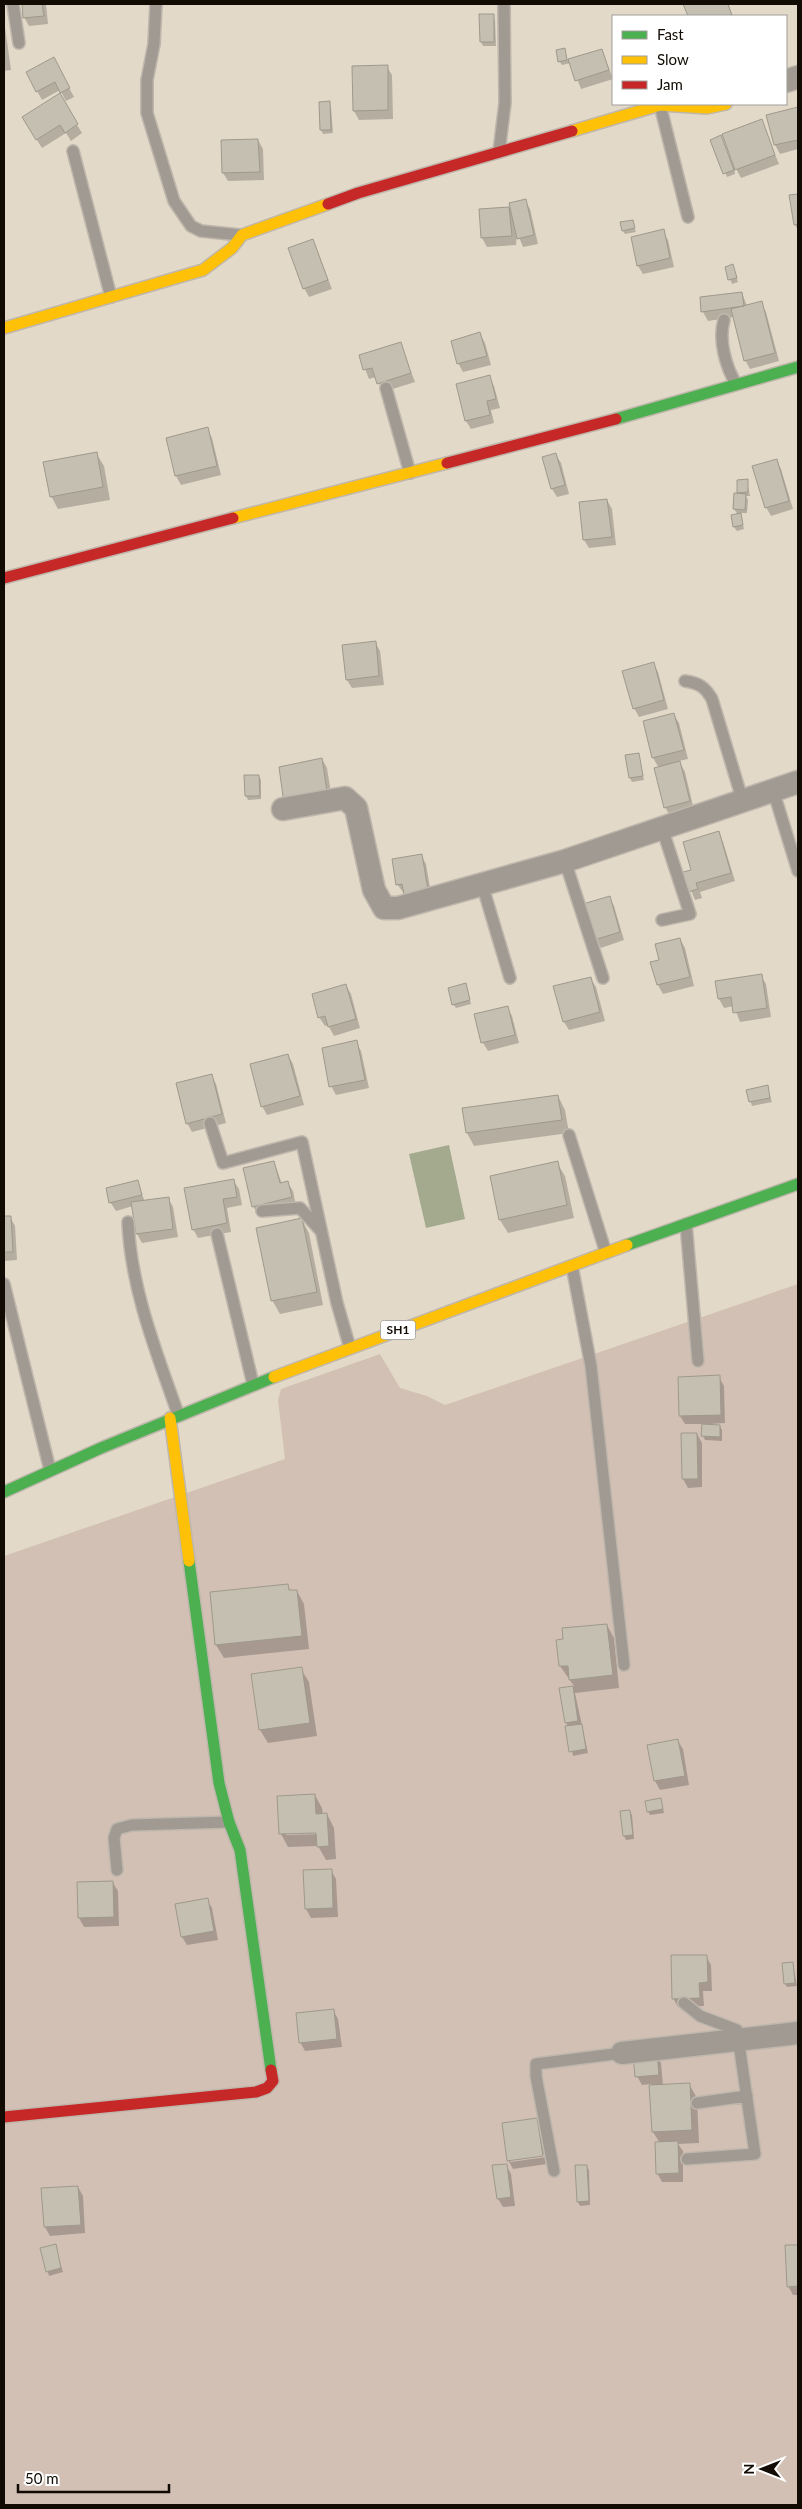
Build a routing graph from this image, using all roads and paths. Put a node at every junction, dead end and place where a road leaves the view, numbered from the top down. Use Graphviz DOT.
graph roads {
  1 [pos="13,4"];
  2 [pos="156,4"];
  3 [pos="504,4"];
  4 [pos="19,43"];
  5 [pos="660,105"];
  6 [pos="721,105"];
  7 [pos="73,151"];
  8 [pos="499,152"];
  9 [pos="688,217"];
  10 [pos="242,235"];
  11 [pos="111,298"];
  12 [pos="724,320"];
  13 [pos="4,328"];
  14 [pos="798,367"];
  15 [pos="736,384"];
  16 [pos="386,388"];
  17 [pos="410,473"];
  18 [pos="4,578"];
  19 [pos="685,681"];
  20 [pos="798,782"];
  21 [pos="773,790"];
  22 [pos="743,802"];
  23 [pos="283,809"];
  24 [pos="662,828"];
  25 [pos="565,861"];
  26 [pos="798,871"];
  27 [pos="482,884"];
  28 [pos="662,920"];
  29 [pos="510,978"];
  30 [pos="603,978"];
  31 [pos="210,1123"];
  32 [pos="569,1135"];
  33 [pos="798,1184"];
  34 [pos="262,1211"];
  35 [pos="128,1222"];
  36 [pos="686,1224"];
  37 [pos="320,1230"];
  38 [pos="217,1234"];
  39 [pos="606,1253"];
  40 [pos="572,1265"];
  41 [pos="4,1284"];
  42 [pos="350,1348"];
  43 [pos="698,1361"];
  44 [pos="253,1384"];
  45 [pos="174,1416"];
  46 [pos="50,1470"];
  47 [pos="4,1492"];
  48 [pos="624,1665"];
  49 [pos="229,1822"];
  50 [pos="117,1870"];
  51 [pos="684,2003"];
  52 [pos="798,2034"];
  53 [pos="739,2041"];
  54 [pos="622,2053"];
  55 [pos="747,2096"];
  56 [pos="697,2104"];
  57 [pos="4,2118"];
  58 [pos="687,2159"];
  59 [pos="554,2171"];
  1 -- 4 [label="lane"];
  2 -- 10 [label="lane"];
  3 -- 8 [label="lane"];
  5 -- 6 [label="street"];
  5 -- 8 [label="street"];
  5 -- 9 [label="lane"];
  7 -- 11 [label="lane"];
  8 -- 10 [label="street"];
  10 -- 11 [label="street"];
  11 -- 13 [label="street"];
  12 -- 15 [label="lane"];
  14 -- 15 [label="street"];
  15 -- 17 [label="street"];
  16 -- 17 [label="lane"];
  17 -- 18 [label="street"];
  19 -- 22 [label="lane"];
  20 -- 21 [label="street"];
  21 -- 22 [label="street"];
  21 -- 26 [label="lane"];
  22 -- 24 [label="street"];
  23 -- 27 [label="street"];
  24 -- 25 [label="street"];
  24 -- 28 [label="lane"];
  25 -- 27 [label="street"];
  25 -- 30 [label="lane"];
  27 -- 29 [label="lane"];
  31 -- 37 [label="lane"];
  32 -- 39 [label="lane"];
  33 -- 36 [label="street, SH1"];
  34 -- 37 [label="lane"];
  35 -- 45 [label="lane"];
  36 -- 39 [label="street, SH1"];
  36 -- 43 [label="lane"];
  37 -- 42 [label="lane"];
  38 -- 44 [label="lane"];
  39 -- 40 [label="street, SH1"];
  40 -- 42 [label="street, SH1"];
  40 -- 48 [label="lane"];
  41 -- 46 [label="lane"];
  42 -- 44 [label="street, SH1"];
  44 -- 45 [label="street, SH1"];
  45 -- 46 [label="street, SH1"];
  45 -- 49 [label="street"];
  46 -- 47 [label="street, SH1"];
  49 -- 50 [label="lane"];
  49 -- 57 [label="street"];
  51 -- 53 [label="lane"];
  52 -- 53 [label="street"];
  53 -- 54 [label="street"];
  53 -- 55 [label="lane"];
  54 -- 59 [label="lane"];
  55 -- 56 [label="lane"];
  55 -- 58 [label="lane"];
}
